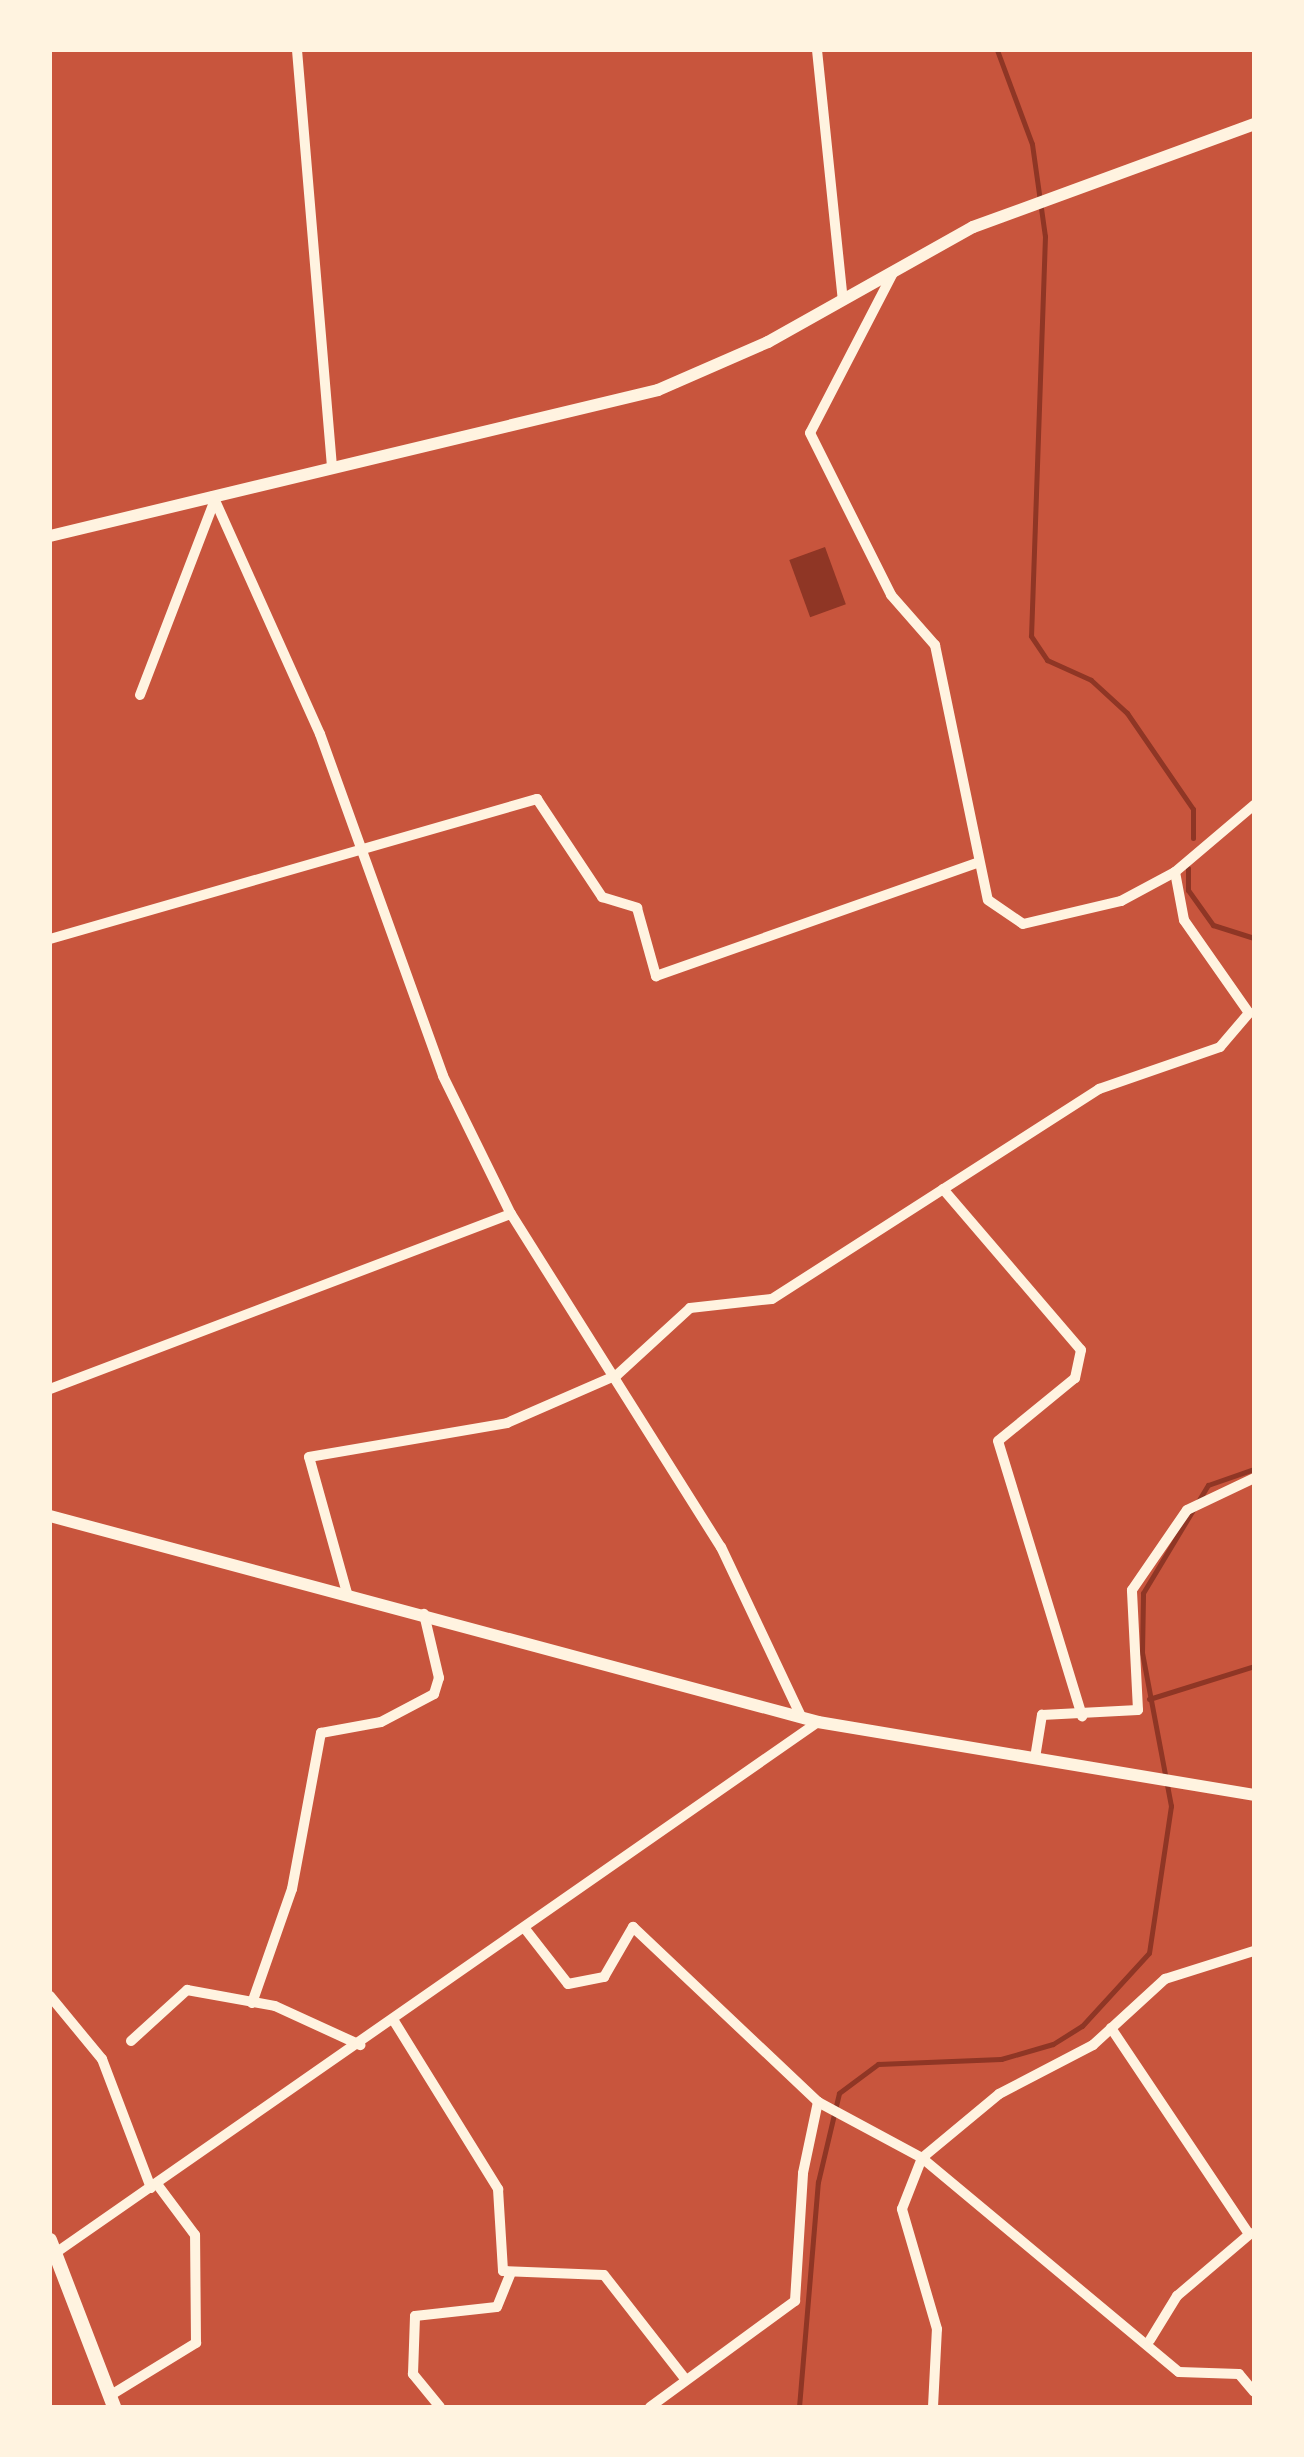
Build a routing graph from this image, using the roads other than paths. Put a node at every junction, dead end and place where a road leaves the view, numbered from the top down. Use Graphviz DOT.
graph roads {
  1 [pos="297,50"];
  2 [pos="818,50"];
  3 [pos="1254,124"];
  4 [pos="1254,132"];
  5 [pos="896,268"];
  6 [pos="843,300"];
  7 [pos="332,469"];
  8 [pos="214,498"];
  9 [pos="50,536"];
  10 [pos="140,695"];
  11 [pos="1254,804"];
  12 [pos="358,853"];
  13 [pos="977,862"];
  14 [pos="1174,872"];
  15 [pos="50,940"];
  16 [pos="1251,1013"];
  17 [pos="943,1190"];
  18 [pos="511,1214"];
  19 [pos="617,1374"];
  20 [pos="50,1388"];
  21 [pos="1254,1478"];
  22 [pos="50,1516"];
  23 [pos="347,1594"];
  24 [pos="424,1614"];
  25 [pos="801,1716"];
  26 [pos="1082,1716"];
  27 [pos="818,1722"];
  28 [pos="1035,1758"];
  29 [pos="1254,1795"];
  30 [pos="526,1930"];
  31 [pos="1254,1951"];
  32 [pos="50,1996"];
  33 [pos="252,2003"];
  34 [pos="394,2021"];
  35 [pos="1111,2028"];
  36 [pos="131,2041"];
  37 [pos="360,2045"];
  38 [pos="818,2102"];
  39 [pos="922,2158"];
  40 [pos="154,2186"];
  41 [pos="1252,2232"];
  42 [pos="52,2247"];
  43 [pos="510,2274"];
  44 [pos="1150,2340"];
  45 [pos="686,2380"];
  46 [pos="1254,2392"];
  47 [pos="113,2401"];
  48 [pos="440,2407"];
  49 [pos="650,2407"];
  50 [pos="933,2407"];
  1 -- 7 [label="street"];
  2 -- 6 [label="street"];
  3 -- 4 [label="street"];
  3 -- 5 [label="street"];
  5 -- 6 [label="street"];
  5 -- 13 [label="street"];
  6 -- 7 [label="street"];
  7 -- 8 [label="street"];
  8 -- 9 [label="street"];
  8 -- 10 [label="street"];
  8 -- 12 [label="street"];
  11 -- 14 [label="street"];
  12 -- 13 [label="street"];
  12 -- 15 [label="street"];
  12 -- 18 [label="street"];
  13 -- 14 [label="street"];
  14 -- 16 [label="street"];
  16 -- 17 [label="street"];
  17 -- 19 [label="street"];
  17 -- 26 [label="street"];
  18 -- 19 [label="street"];
  18 -- 20 [label="street"];
  19 -- 23 [label="street"];
  19 -- 25 [label="street"];
  21 -- 26 [label="street"];
  22 -- 23 [label="street"];
  23 -- 24 [label="street"];
  24 -- 25 [label="street"];
  24 -- 33 [label="street"];
  25 -- 27 [label="street"];
  26 -- 28 [label="street"];
  27 -- 28 [label="street"];
  27 -- 30 [label="street"];
  28 -- 29 [label="street"];
  30 -- 34 [label="street"];
  30 -- 38 [label="street"];
  31 -- 35 [label="street"];
  32 -- 40 [label="street"];
  33 -- 36 [label="street"];
  33 -- 37 [label="street"];
  34 -- 37 [label="street"];
  34 -- 43 [label="street"];
  35 -- 39 [label="street"];
  35 -- 41 [label="street"];
  37 -- 40 [label="street"];
  38 -- 39 [label="street"];
  38 -- 45 [label="street"];
  39 -- 44 [label="street"];
  39 -- 50 [label="street"];
  40 -- 42 [label="street"];
  40 -- 47 [label="street"];
  41 -- 44 [label="street"];
  42 -- 47 [label="main road"];
  43 -- 45 [label="street"];
  43 -- 48 [label="street"];
  44 -- 46 [label="street"];
  45 -- 49 [label="street"];
}
